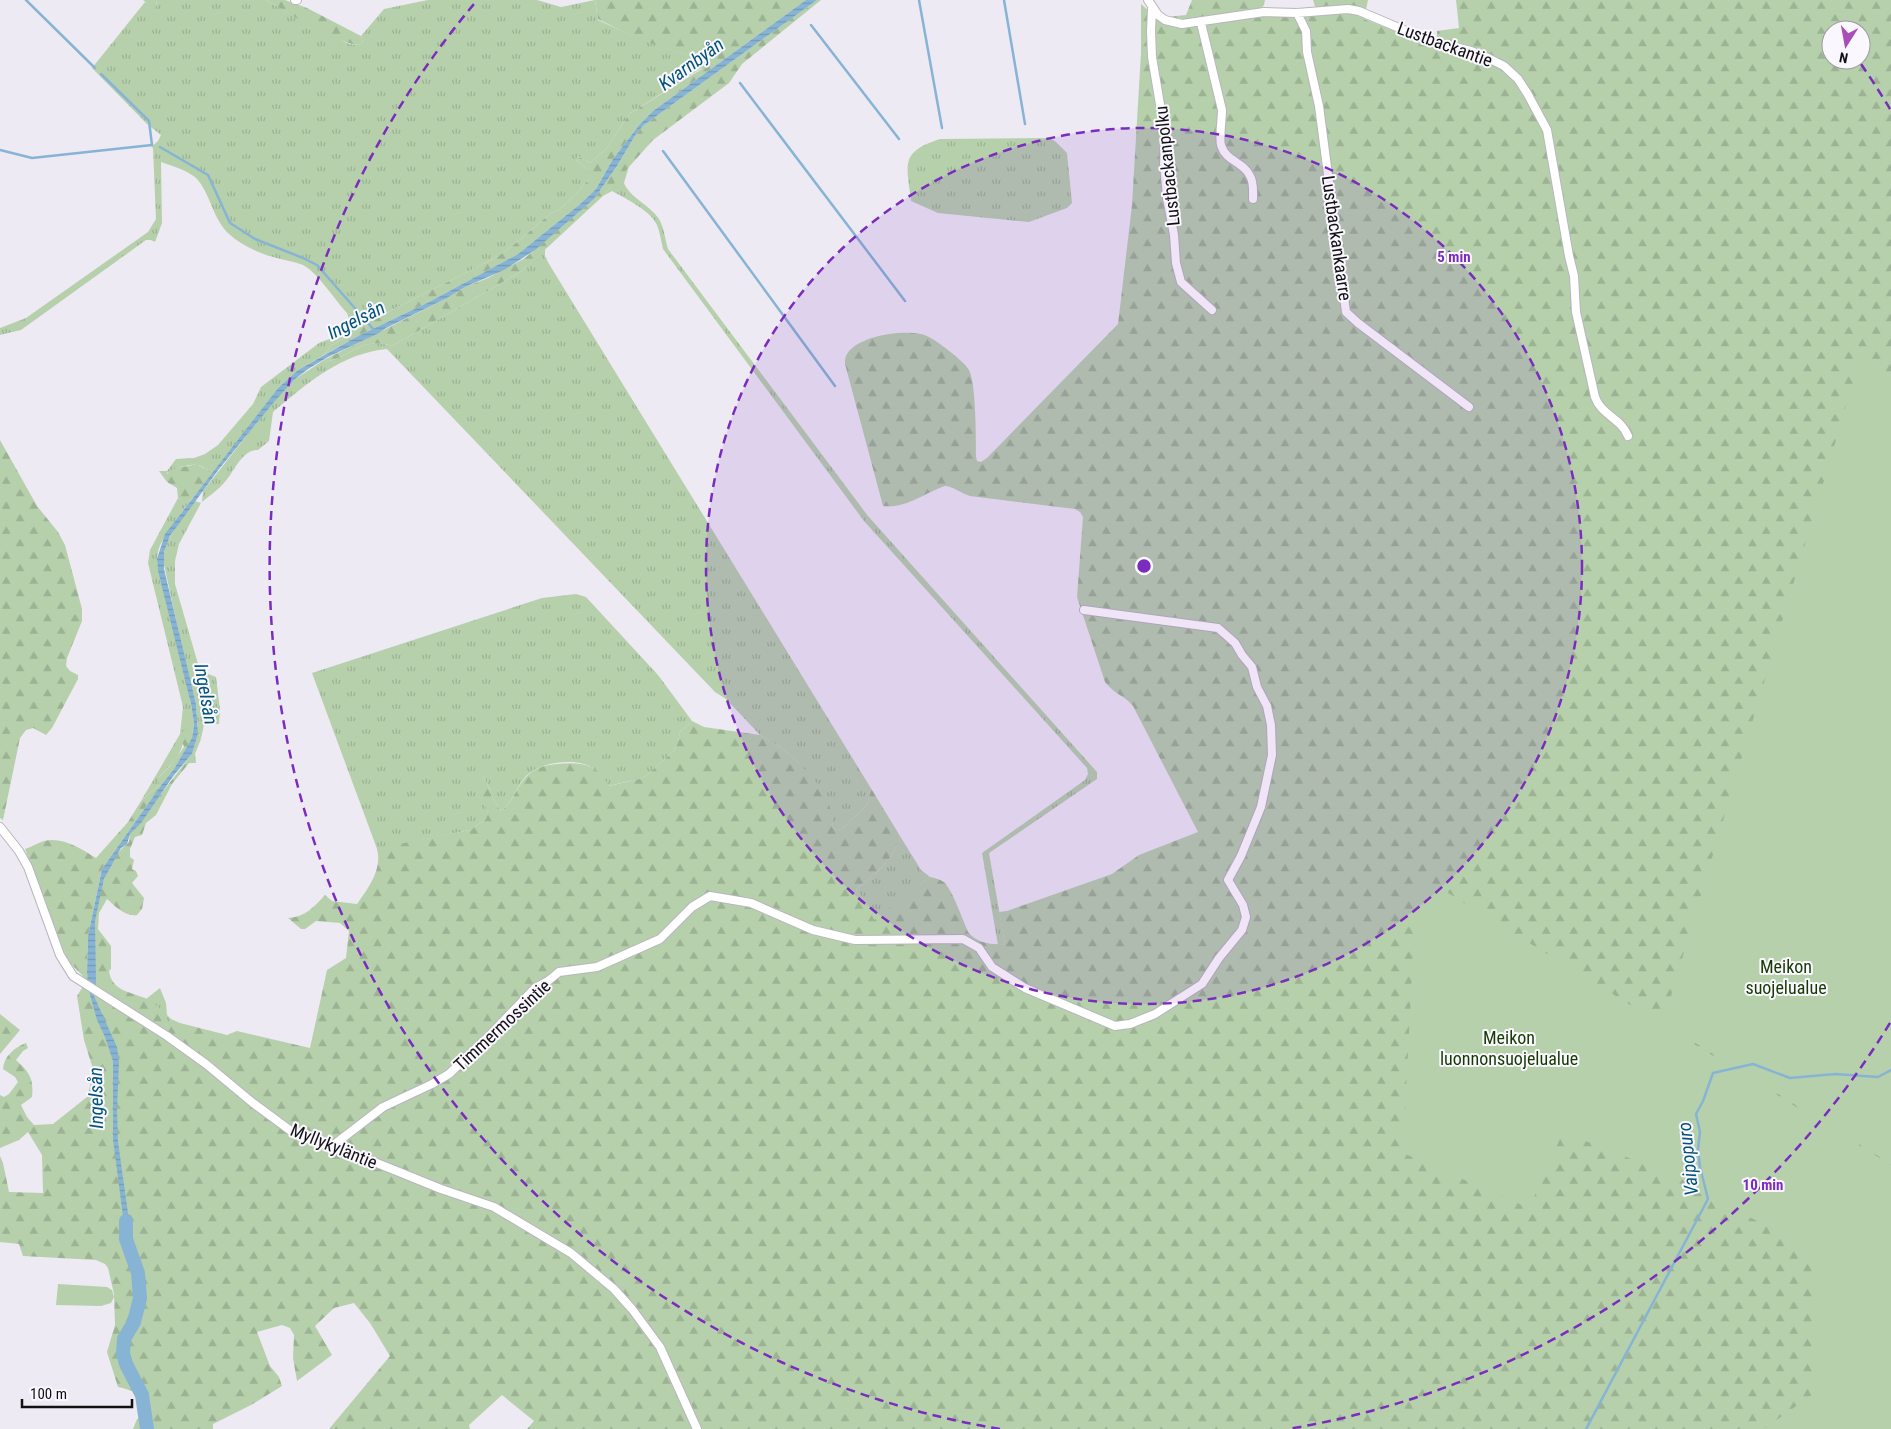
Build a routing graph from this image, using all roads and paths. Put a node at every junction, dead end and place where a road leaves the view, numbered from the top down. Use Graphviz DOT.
graph roads {
  1 [pos="1148,0"];
  2 [pos="1152,9"];
  3 [pos="1297,13"];
  4 [pos="1201,23"];
  5 [pos="1253,199"];
  6 [pos="1212,310"];
  7 [pos="1469,407"];
  8 [pos="1628,436"];
  9 [pos="1084,610"];
  10 [pos="0,827"];
  11 [pos="331,1147"];
  12 [pos="696,1429"];
  1 -- 2 [label="street"];
  2 -- 4 [label="street, Lustbackantie"];
  2 -- 6 [label="street, Lustbackanpolku"];
  3 -- 4 [label="street, Lustbackantie"];
  3 -- 7 [label="street, Lustbackankaarre"];
  3 -- 8 [label="street, Lustbackantie"];
  4 -- 5 [label="street"];
  9 -- 11 [label="street, Timmermossintie"];
  10 -- 11 [label="street, Myllykyläntie"];
  11 -- 12 [label="street, Myllykyläntie"];
}
